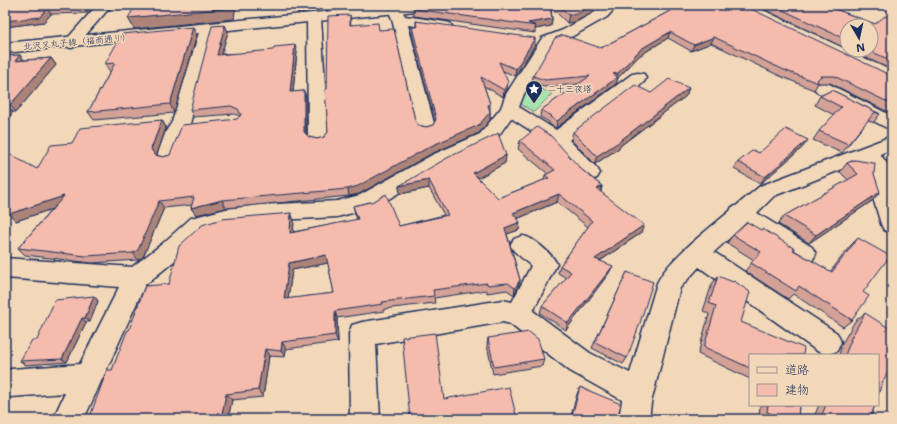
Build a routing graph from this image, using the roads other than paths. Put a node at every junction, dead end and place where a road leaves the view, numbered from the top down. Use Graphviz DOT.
graph roads {
  1 [pos="105,5"];
  2 [pos="436,5"];
  3 [pos="611,5"];
  4 [pos="741,5"];
  5 [pos="397,14"];
  6 [pos="314,17"];
  7 [pos="462,28"];
  8 [pos="208,29"];
  9 [pos="71,42"];
  10 [pos="5,48"];
  11 [pos="892,76"];
  12 [pos="638,78"];
  13 [pos="823,88"];
  14 [pos="509,109"];
  15 [pos="160,121"];
  16 [pos="185,123"];
  17 [pos="892,123"];
  18 [pos="426,127"];
  19 [pos="318,139"];
  20 [pos="557,140"];
  21 [pos="892,142"];
  22 [pos="867,152"];
  23 [pos="168,156"];
  24 [pos="590,173"];
  25 [pos="740,213"];
  26 [pos="892,224"];
  27 [pos="522,245"];
  28 [pos="697,253"];
  29 [pos="804,254"];
  30 [pos="5,268"];
  31 [pos="136,278"];
  32 [pos="518,315"];
  33 [pos="827,342"];
  34 [pos="88,377"];
  35 [pos="11,383"];
  36 [pos="639,393"];
  37 [pos="68,419"];
  38 [pos="365,419"];
  39 [pos="634,419"];
  1 -- 9 [label="street"];
  2 -- 5 [label="street, 北沢又丸子線（福商通り）"];
  3 -- 14 [label="street"];
  4 -- 11 [label="street"];
  5 -- 6 [label="street, 北沢又丸子線（福商通り）"];
  5 -- 7 [label="street"];
  5 -- 18 [label="street"];
  6 -- 8 [label="street, 北沢又丸子線（福商通り）"];
  6 -- 19 [label="street"];
  8 -- 9 [label="street, 北沢又丸子線（福商通り）"];
  8 -- 16 [label="street"];
  9 -- 10 [label="street, 北沢又丸子線（福商通り）"];
  12 -- 20 [label="street"];
  13 -- 17 [label="street"];
  14 -- 20 [label="street"];
  14 -- 31 [label="street"];
  15 -- 16 [label="street"];
  16 -- 23 [label="street"];
  20 -- 24 [label="street"];
  21 -- 22 [label="street"];
  22 -- 25 [label="street"];
  22 -- 26 [label="street"];
  25 -- 28 [label="street"];
  25 -- 29 [label="street"];
  27 -- 32 [label="street"];
  28 -- 33 [label="street"];
  28 -- 36 [label="street"];
  30 -- 31 [label="street"];
  31 -- 34 [label="street"];
  32 -- 36 [label="street"];
  32 -- 38 [label="street"];
  34 -- 35 [label="street"];
  34 -- 37 [label="street"];
  36 -- 39 [label="street"];
}
